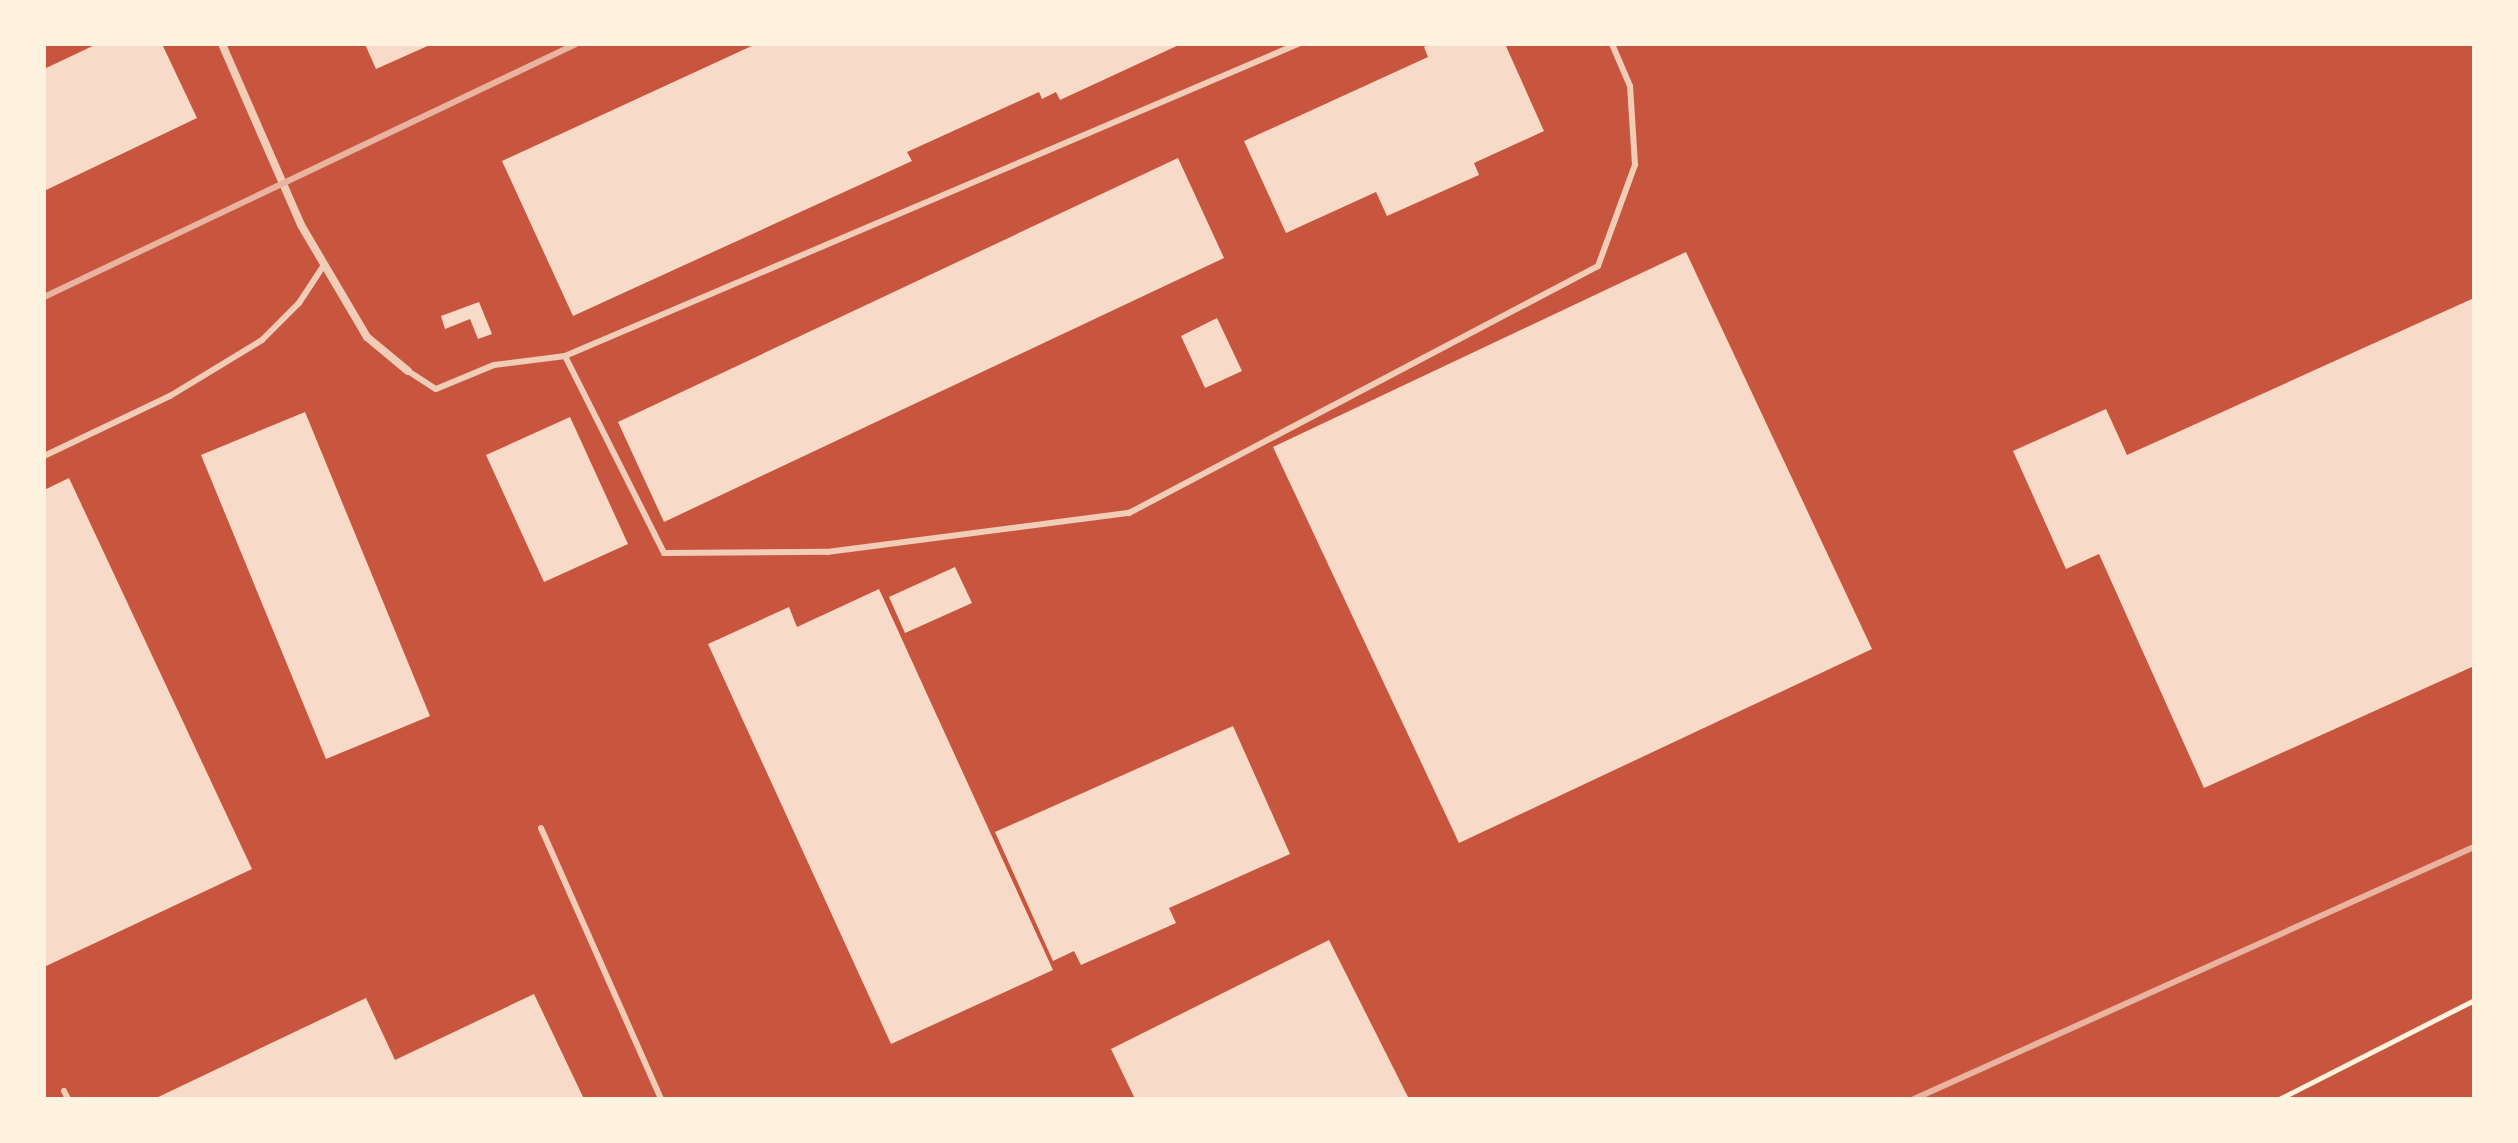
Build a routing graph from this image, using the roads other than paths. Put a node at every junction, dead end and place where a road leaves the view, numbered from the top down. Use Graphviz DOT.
graph roads {
  1 [pos="222,44"];
  2 [pos="1298,44"];
  3 [pos="1612,44"];
  4 [pos="324,265"];
  5 [pos="565,356"];
  6 [pos="408,371"];
  7 [pos="44,456"];
  8 [pos="541,828"];
  9 [pos="64,1091"];
  10 [pos="68,1099"];
  11 [pos="661,1099"];
  1 -- 4 [label="street"];
  2 -- 5 [label="lane"];
  3 -- 5 [label="lane"];
  4 -- 6 [label="street"];
  4 -- 7 [label="lane"];
  5 -- 6 [label="lane"];
  8 -- 11 [label="lane"];
  9 -- 10 [label="lane"];
}
